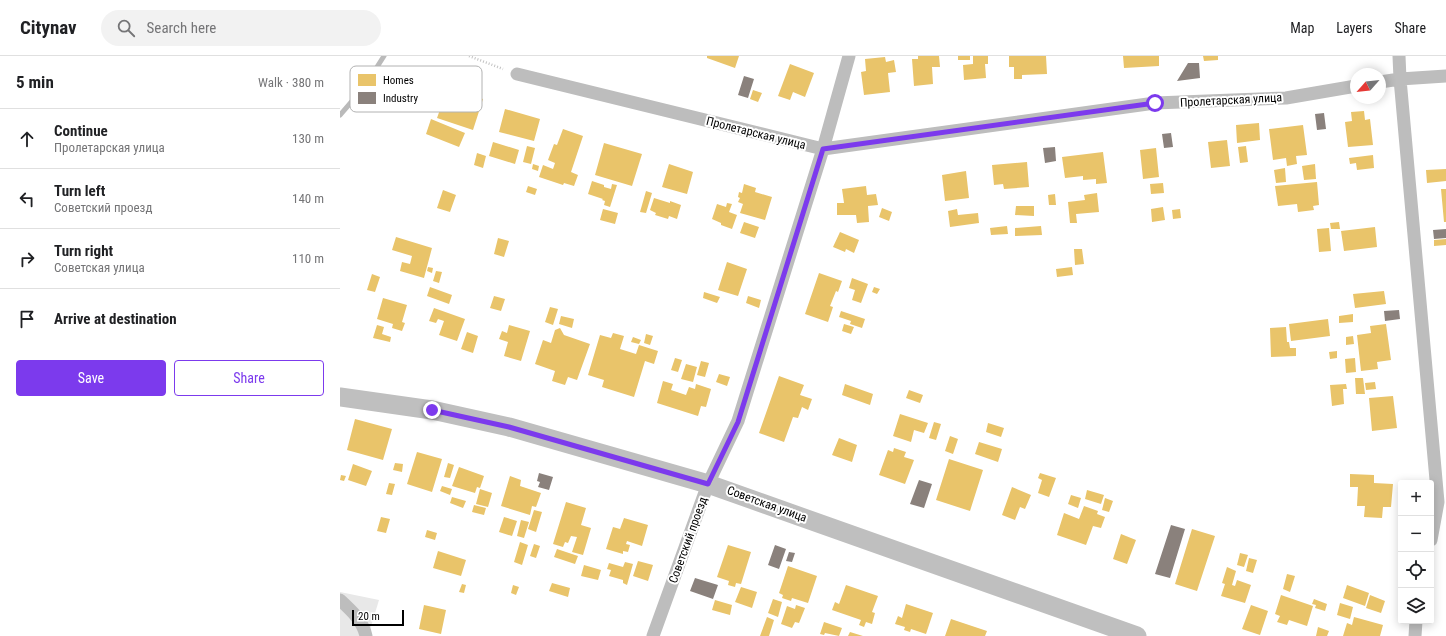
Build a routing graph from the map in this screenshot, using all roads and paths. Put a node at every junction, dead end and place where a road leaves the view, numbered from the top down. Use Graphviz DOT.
graph roads {
  1 [pos="469,56"];
  2 [pos="849,56"];
  3 [pos="1399,56"];
  4 [pos="517,74"];
  5 [pos="1446,76"];
  6 [pos="1400,79"];
  7 [pos="1386,81"];
  8 [pos="1350,87"];
  9 [pos="823,149"];
  10 [pos="340,397"];
  11 [pos="708,484"];
  12 [pos="1434,524"];
  13 [pos="340,600"];
  14 [pos="1416,624"];
  15 [pos="366,636"];
  16 [pos="653,636"];
  17 [pos="1137,636"];
  18 [pos="1415,636"];
  1 -- 4 [label="path"];
  2 -- 9 [label="street, Советский проезд"];
  3 -- 6 [label="street"];
  4 -- 9 [label="street, Пролетарская улица"];
  5 -- 6 [label="street"];
  6 -- 7 [label="street"];
  6 -- 12 [label="street"];
  8 -- 9 [label="street, Пролетарская улица"];
  9 -- 11 [label="street, Советский проезд"];
  10 -- 11 [label="street, Советская улица"];
  11 -- 16 [label="street, Советский проезд"];
  11 -- 17 [label="street, Советская улица"];
  13 -- 15 [label="street"];
  14 -- 18 [label="street"];
}
